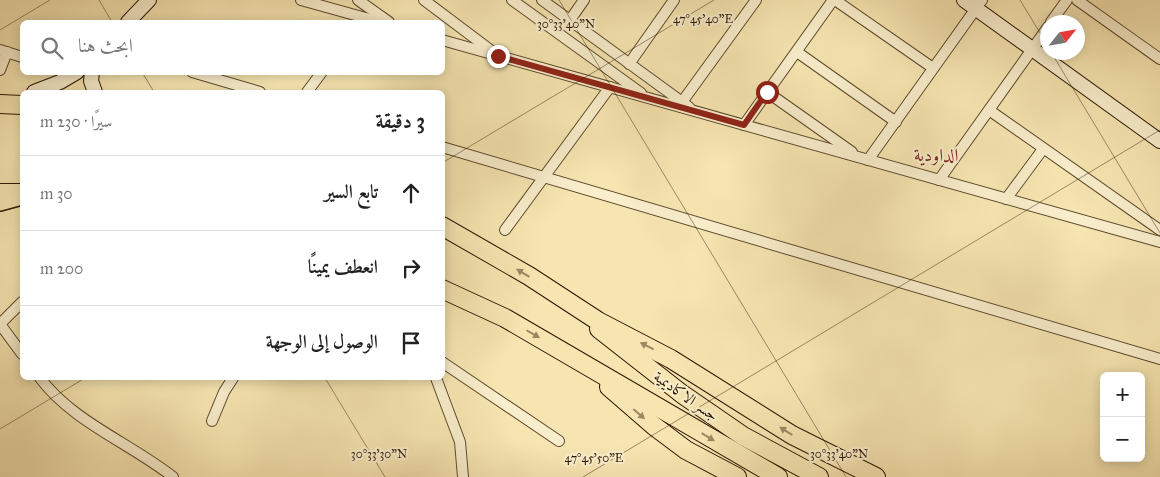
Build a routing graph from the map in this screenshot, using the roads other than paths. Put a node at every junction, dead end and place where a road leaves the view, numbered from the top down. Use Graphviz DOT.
graph roads {
  1 [pos="149,0"];
  2 [pos="301,0"];
  3 [pos="358,0"];
  4 [pos="424,0"];
  5 [pos="512,0"];
  6 [pos="542,0"];
  7 [pos="584,0"];
  8 [pos="674,0"];
  9 [pos="756,0"];
  10 [pos="834,0"];
  11 [pos="964,0"];
  12 [pos="1067,0"];
  13 [pos="1077,0"];
  14 [pos="371,4"];
  15 [pos="979,4"];
  16 [pos="1056,15"];
  17 [pos="130,20"];
  18 [pos="360,20"];
  19 [pos="387,20"];
  20 [pos="570,20"];
  21 [pos="1040,38"];
  22 [pos="445,41"];
  23 [pos="1032,49"];
  24 [pos="4,51"];
  25 [pos="796,52"];
  26 [pos="20,56"];
  27 [pos="498,56"];
  28 [pos="1160,59"];
  29 [pos="629,64"];
  30 [pos="933,68"];
  31 [pos="0,70"];
  32 [pos="72,75"];
  33 [pos="92,75"];
  34 [pos="202,75"];
  35 [pos="320,75"];
  36 [pos="610,87"];
  37 [pos="39,90"];
  38 [pos="95,90"];
  39 [pos="253,90"];
  40 [pos="308,90"];
  41 [pos="767,92"];
  42 [pos="20,97"];
  43 [pos="648,98"];
  44 [pos="682,102"];
  45 [pos="0,103"];
  46 [pos="20,105"];
  47 [pos="989,110"];
  48 [pos="694,111"];
  49 [pos="896,122"];
  50 [pos="744,125"];
  51 [pos="1160,141"];
  52 [pos="445,148"];
  53 [pos="1043,149"];
  54 [pos="864,159"];
  55 [pos="544,177"];
  56 [pos="939,180"];
  57 [pos="0,193"];
  58 [pos="20,193"];
  59 [pos="20,198"];
  60 [pos="1006,199"];
  61 [pos="0,203"];
  62 [pos="445,228"];
  63 [pos="505,230"];
  64 [pos="1160,230"];
  65 [pos="1160,242"];
  66 [pos="445,290"];
  67 [pos="564,300"];
  68 [pos="20,304"];
  69 [pos="0,324"];
  70 [pos="561,350"];
  71 [pos="20,351"];
  72 [pos="1160,359"];
  73 [pos="445,364"];
  74 [pos="42,380"];
  75 [pos="232,380"];
  76 [pos="437,380"];
  77 [pos="212,421"];
  78 [pos="559,441"];
  79 [pos="173,477"];
  80 [pos="463,477"];
  81 [pos="737,477"];
  82 [pos="778,477"];
  83 [pos="819,477"];
  84 [pos="876,477"];
  1 -- 17 [label="street"];
  2 -- 18 [label="street"];
  3 -- 14 [label="street"];
  4 -- 27 [label="street"];
  5 -- 43 [label="street"];
  6 -- 20 [label="street"];
  7 -- 20 [label="street"];
  8 -- 29 [label="street"];
  9 -- 44 [label="street"];
  10 -- 25 [label="street"];
  10 -- 30 [label="street"];
  11 -- 15 [label="street"];
  12 -- 16 [label="street"];
  13 -- 28 [label="street"];
  14 -- 18 [label="street"];
  14 -- 19 [label="street"];
  15 -- 23 [label="street"];
  15 -- 30 [label="street"];
  20 -- 29 [label="street"];
  21 -- 23 [label="street"];
  22 -- 27 [label="street"];
  23 -- 47 [label="street"];
  23 -- 51 [label="street"];
  24 -- 26 [label="street"];
  24 -- 31 [label="street"];
  25 -- 41 [label="street"];
  25 -- 49 [label="street"];
  27 -- 36 [label="street"];
  29 -- 44 [label="street"];
  30 -- 49 [label="street"];
  32 -- 37 [label="street"];
  33 -- 38 [label="street"];
  34 -- 39 [label="street"];
  35 -- 40 [label="street"];
  36 -- 43 [label="street"];
  36 -- 55 [label="street"];
  41 -- 50 [label="street"];
  41 -- 54 [label="street"];
  42 -- 45 [label="street"];
  43 -- 48 [label="street"];
  44 -- 48 [label="street"];
  45 -- 46 [label="highway"];
  47 -- 53 [label="street"];
  47 -- 56 [label="street"];
  48 -- 50 [label="street"];
  49 -- 54 [label="street"];
  50 -- 54 [label="street"];
  52 -- 55 [label="street"];
  53 -- 60 [label="street"];
  53 -- 64 [label="street"];
  54 -- 56 [label="street"];
  55 -- 63 [label="street"];
  55 -- 72 [label="street"];
  56 -- 60 [label="street"];
  57 -- 58 [label="highway"];
  59 -- 61 [label="main road"];
  60 -- 65 [label="street"];
  67 -- 62 [label="highway, one-way"];
  66 -- 70 [label="highway, one-way"];
  67 -- 83 [label="highway, جسر الاكاديمية"];
  84 -- 67 [label="highway, one-way"];
  68 -- 69 [label="street"];
  69 -- 71 [label="street"];
  70 -- 81 [label="highway, one-way"];
  70 -- 82 [label="highway, جسر الاكاديمية, one-way"];
  73 -- 78 [label="street"];
  74 -- 79 [label="street"];
  75 -- 77 [label="street"];
  76 -- 80 [label="street"];
}
